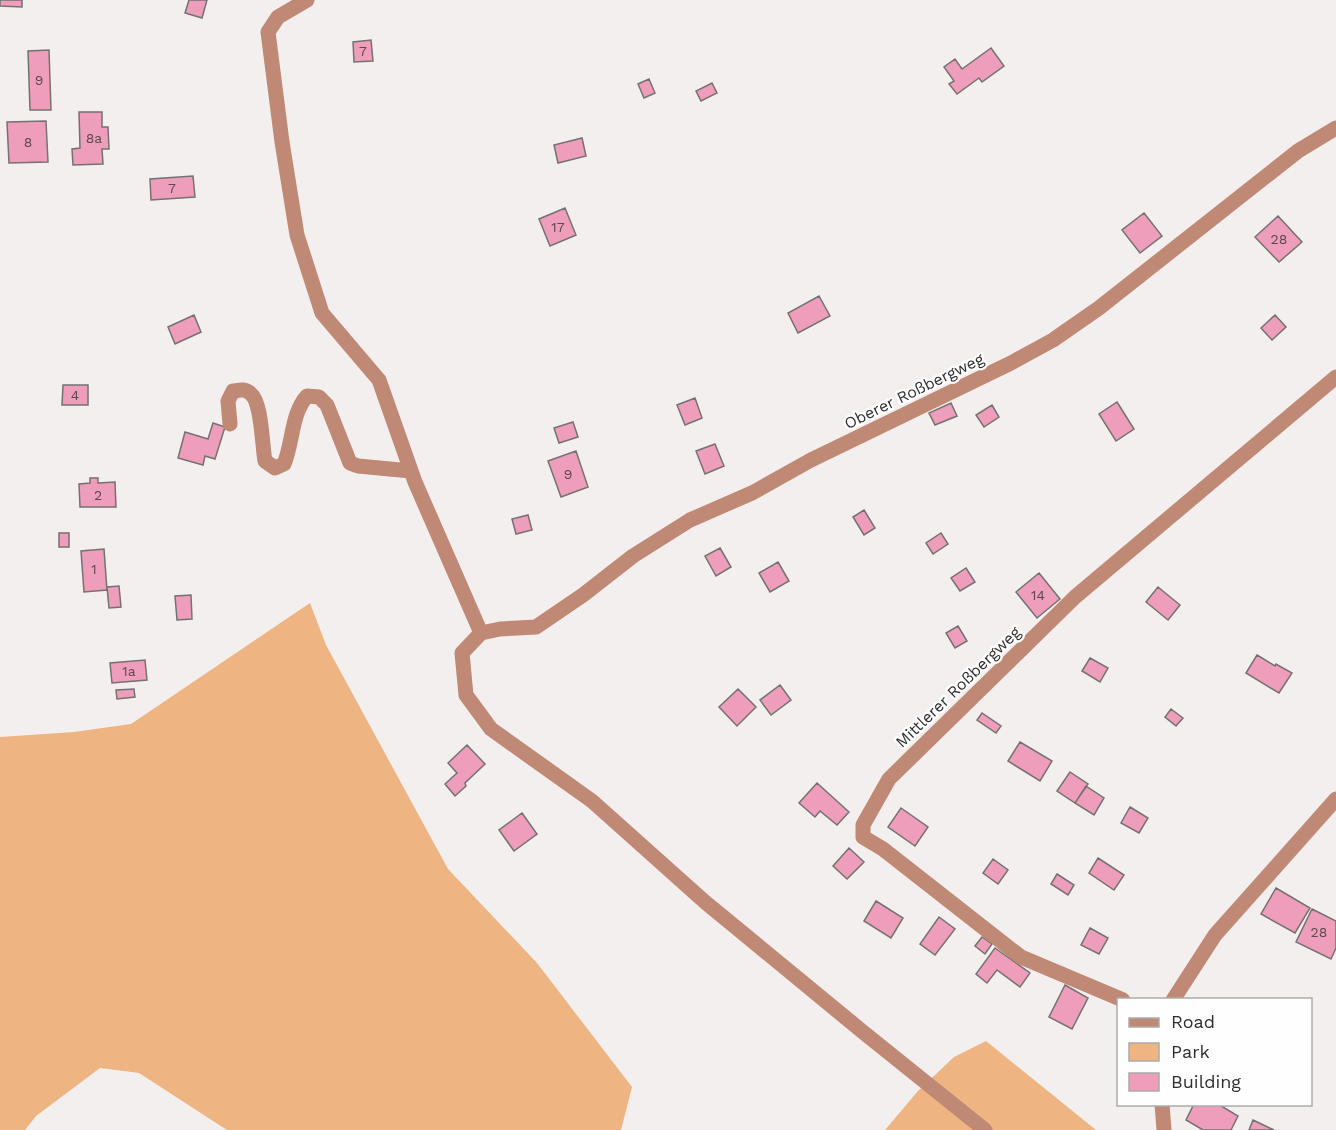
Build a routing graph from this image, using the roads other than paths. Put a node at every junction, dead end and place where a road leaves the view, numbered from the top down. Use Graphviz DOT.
graph roads {
  1 [pos="307,0"];
  2 [pos="1336,128"];
  3 [pos="1336,377"];
  4 [pos="230,424"];
  5 [pos="411,471"];
  6 [pos="481,633"];
  7 [pos="1336,799"];
  8 [pos="1121,998"];
  9 [pos="1174,998"];
  10 [pos="1162,1106"];
  11 [pos="986,1130"];
  12 [pos="1164,1130"];
  1 -- 5 [label="street"];
  2 -- 6 [label="street, Oberer Roßbergweg"];
  3 -- 8 [label="street, Mittlerer Roßbergweg"];
  4 -- 5 [label="street"];
  5 -- 6 [label="street"];
  6 -- 11 [label="street"];
  7 -- 9 [label="street"];
  10 -- 12 [label="street"];
}
